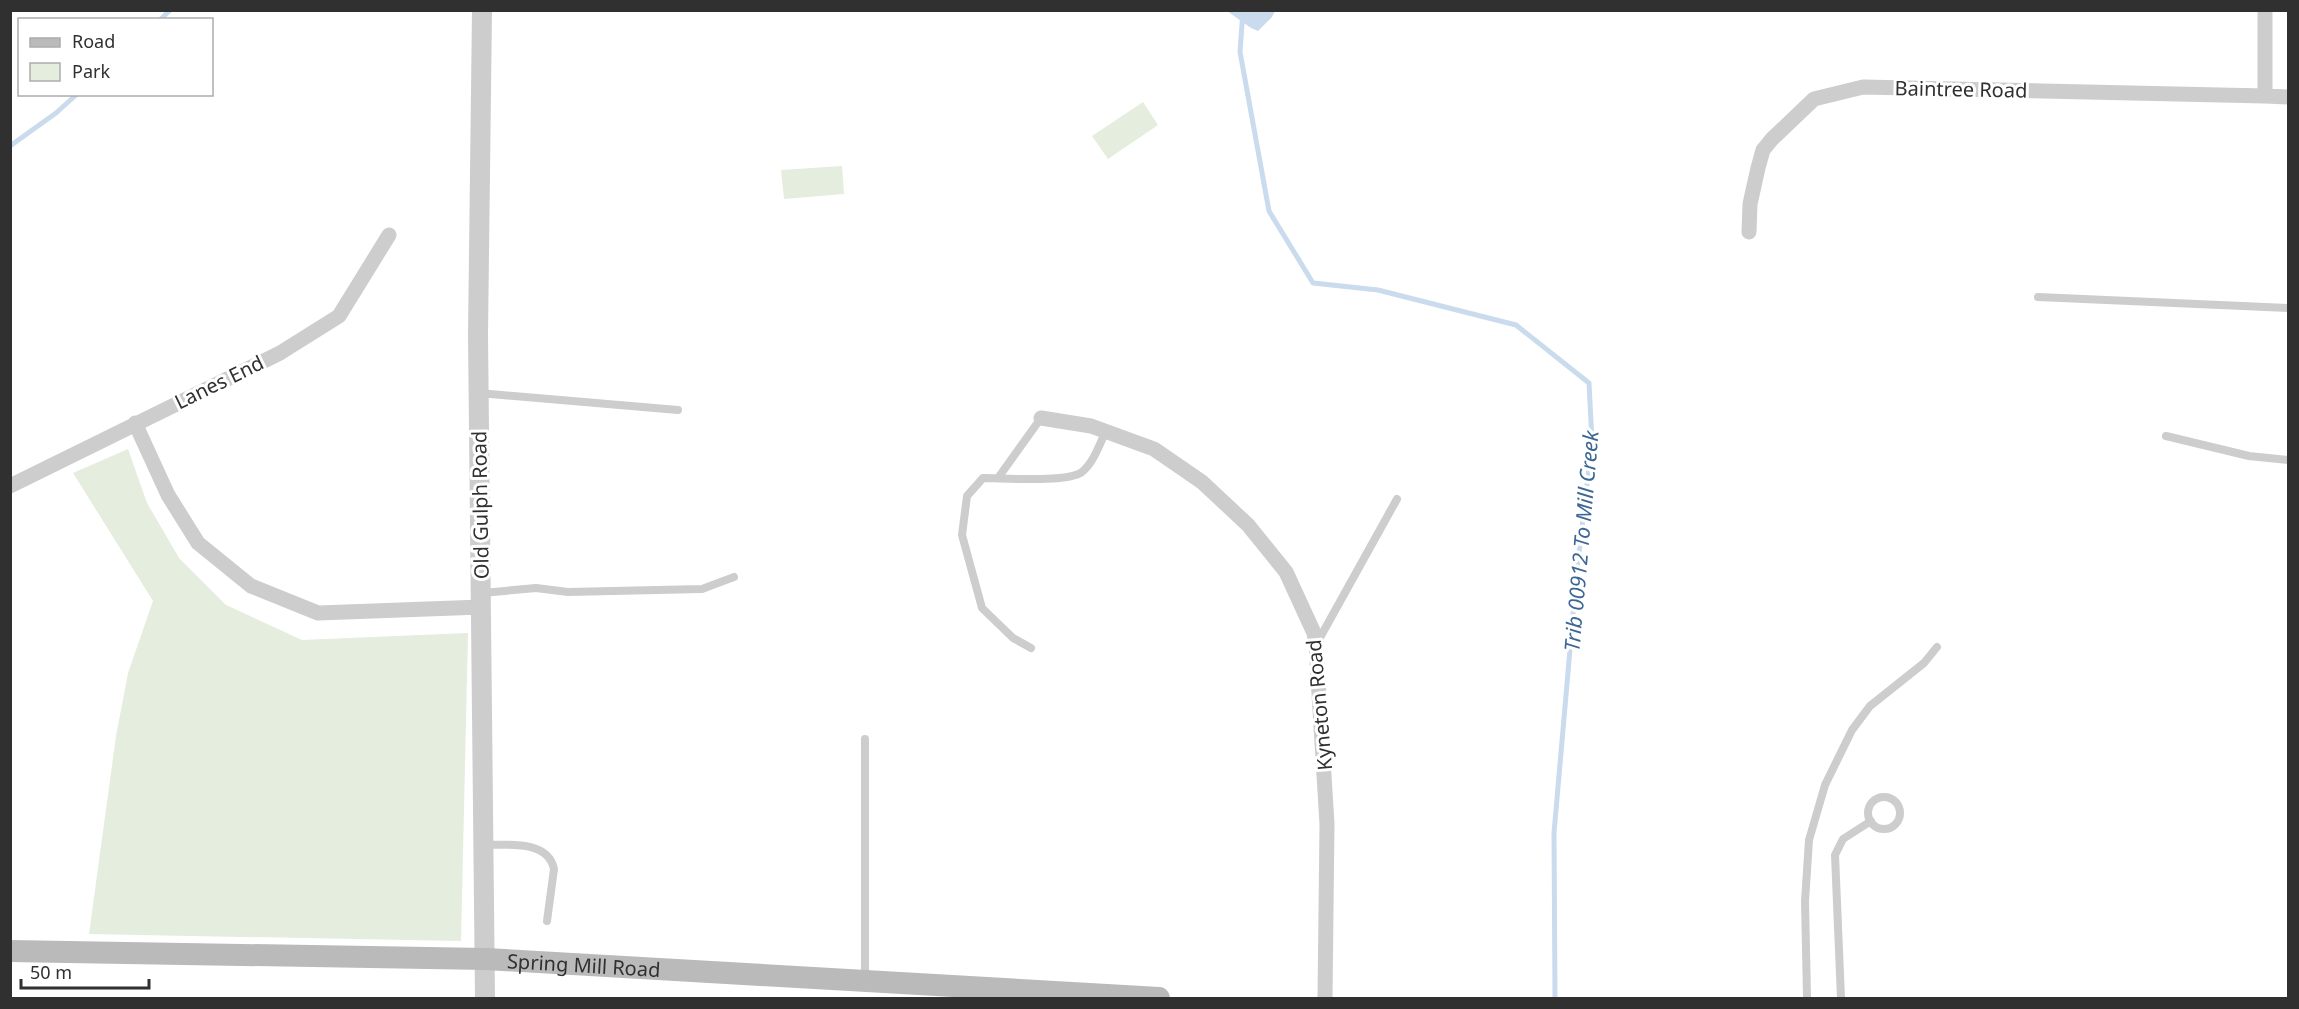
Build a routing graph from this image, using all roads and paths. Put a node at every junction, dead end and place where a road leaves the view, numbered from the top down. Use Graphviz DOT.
graph roads {
  1 [pos="482,10"];
  2 [pos="2265,10"];
  3 [pos="2265,96"];
  4 [pos="2289,98"];
  5 [pos="1749,232"];
  6 [pos="389,235"];
  7 [pos="2038,297"];
  8 [pos="2289,308"];
  9 [pos="479,393"];
  10 [pos="678,410"];
  11 [pos="1041,418"];
  12 [pos="135,423"];
  13 [pos="1106,431"];
  14 [pos="2166,436"];
  15 [pos="2289,460"];
  16 [pos="998,478"];
  17 [pos="10,486"];
  18 [pos="1397,499"];
  19 [pos="734,577"];
  20 [pos="482,600"];
  21 [pos="1316,645"];
  22 [pos="1936,647"];
  23 [pos="1031,648"];
  24 [pos="865,739"];
  25 [pos="1871,821"];
  26 [pos="485,845"];
  27 [pos="547,921"];
  28 [pos="10,951"];
  29 [pos="486,959"];
  30 [pos="865,981"];
  31 [pos="485,999"];
  32 [pos="1159,999"];
  33 [pos="1325,999"];
  34 [pos="1807,999"];
  35 [pos="1840,999"];
  1 -- 9 [label="street, Old Gulph Road"];
  2 -- 3 [label="street"];
  3 -- 4 [label="street, Baintree Road"];
  3 -- 5 [label="street, Baintree Road"];
  6 -- 12 [label="street, Lanes End"];
  7 -- 8 [label="lane"];
  9 -- 10 [label="lane"];
  9 -- 20 [label="street, Old Gulph Road"];
  11 -- 13 [label="street, Kyneton Road"];
  11 -- 16 [label="lane"];
  12 -- 17 [label="street, Lanes End"];
  12 -- 20 [label="street"];
  13 -- 16 [label="lane"];
  13 -- 21 [label="street, Kyneton Road"];
  14 -- 15 [label="lane"];
  16 -- 23 [label="lane"];
  18 -- 21 [label="lane"];
  19 -- 20 [label="lane"];
  20 -- 26 [label="street, Old Gulph Road"];
  21 -- 33 [label="street, Kyneton Road"];
  22 -- 34 [label="lane"];
  24 -- 30 [label="lane"];
  25 -- 25 [label="lane"];
  25 -- 35 [label="lane"];
  26 -- 27 [label="lane"];
  26 -- 29 [label="street, Old Gulph Road"];
  28 -- 29 [label="main road, Spring Mill Road"];
  29 -- 30 [label="main road, Spring Mill Road"];
  29 -- 31 [label="street, Old Gulph Road"];
  30 -- 32 [label="main road, Spring Mill Road"];
}
